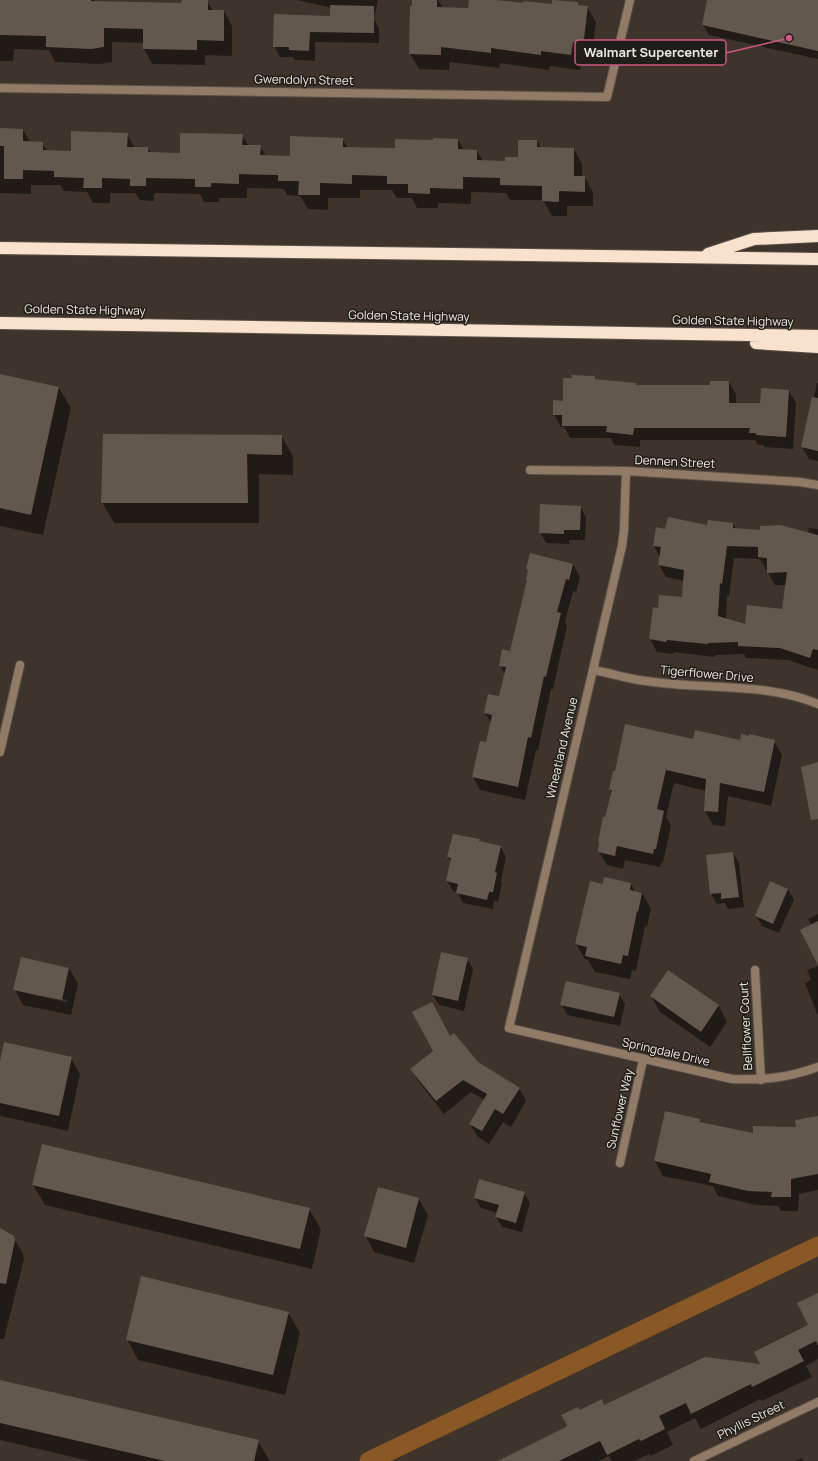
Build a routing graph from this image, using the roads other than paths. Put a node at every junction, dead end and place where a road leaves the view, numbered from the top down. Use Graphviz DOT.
graph roads {
  1 [pos="630,0"];
  2 [pos="0,88"];
  3 [pos="818,236"];
  4 [pos="0,248"];
  5 [pos="699,258"];
  6 [pos="818,259"];
  7 [pos="0,322"];
  8 [pos="636,334"];
  9 [pos="818,336"];
  10 [pos="818,347"];
  11 [pos="530,470"];
  12 [pos="626,471"];
  13 [pos="818,485"];
  14 [pos="20,665"];
  15 [pos="593,670"];
  16 [pos="818,704"];
  17 [pos="0,752"];
  18 [pos="755,970"];
  19 [pos="509,1028"];
  20 [pos="644,1060"];
  21 [pos="818,1067"];
  22 [pos="761,1080"];
  23 [pos="620,1163"];
  24 [pos="818,1402"];
  25 [pos="694,1461"];
  1 -- 2 [label="street, Gwendolyn Street"];
  3 -- 5 [label="highway"];
  4 -- 5 [label="highway"];
  5 -- 6 [label="highway"];
  7 -- 8 [label="highway, Golden State Highway"];
  8 -- 9 [label="highway, Golden State Highway"];
  8 -- 10 [label="highway"];
  11 -- 12 [label="street, Dennen Street"];
  12 -- 13 [label="street, Dennen Street"];
  12 -- 15 [label="street, Wheatland Avenue"];
  14 -- 17 [label="street"];
  15 -- 16 [label="street, Tigerflower Drive"];
  15 -- 19 [label="street, Wheatland Avenue"];
  18 -- 22 [label="street, Bellflower Court"];
  19 -- 20 [label="street, Springdale Drive"];
  20 -- 22 [label="street, Springdale Drive"];
  20 -- 23 [label="street, Sunflower Way"];
  21 -- 22 [label="street, Springdale Drive"];
  24 -- 25 [label="street, Phyllis Street"];
}
